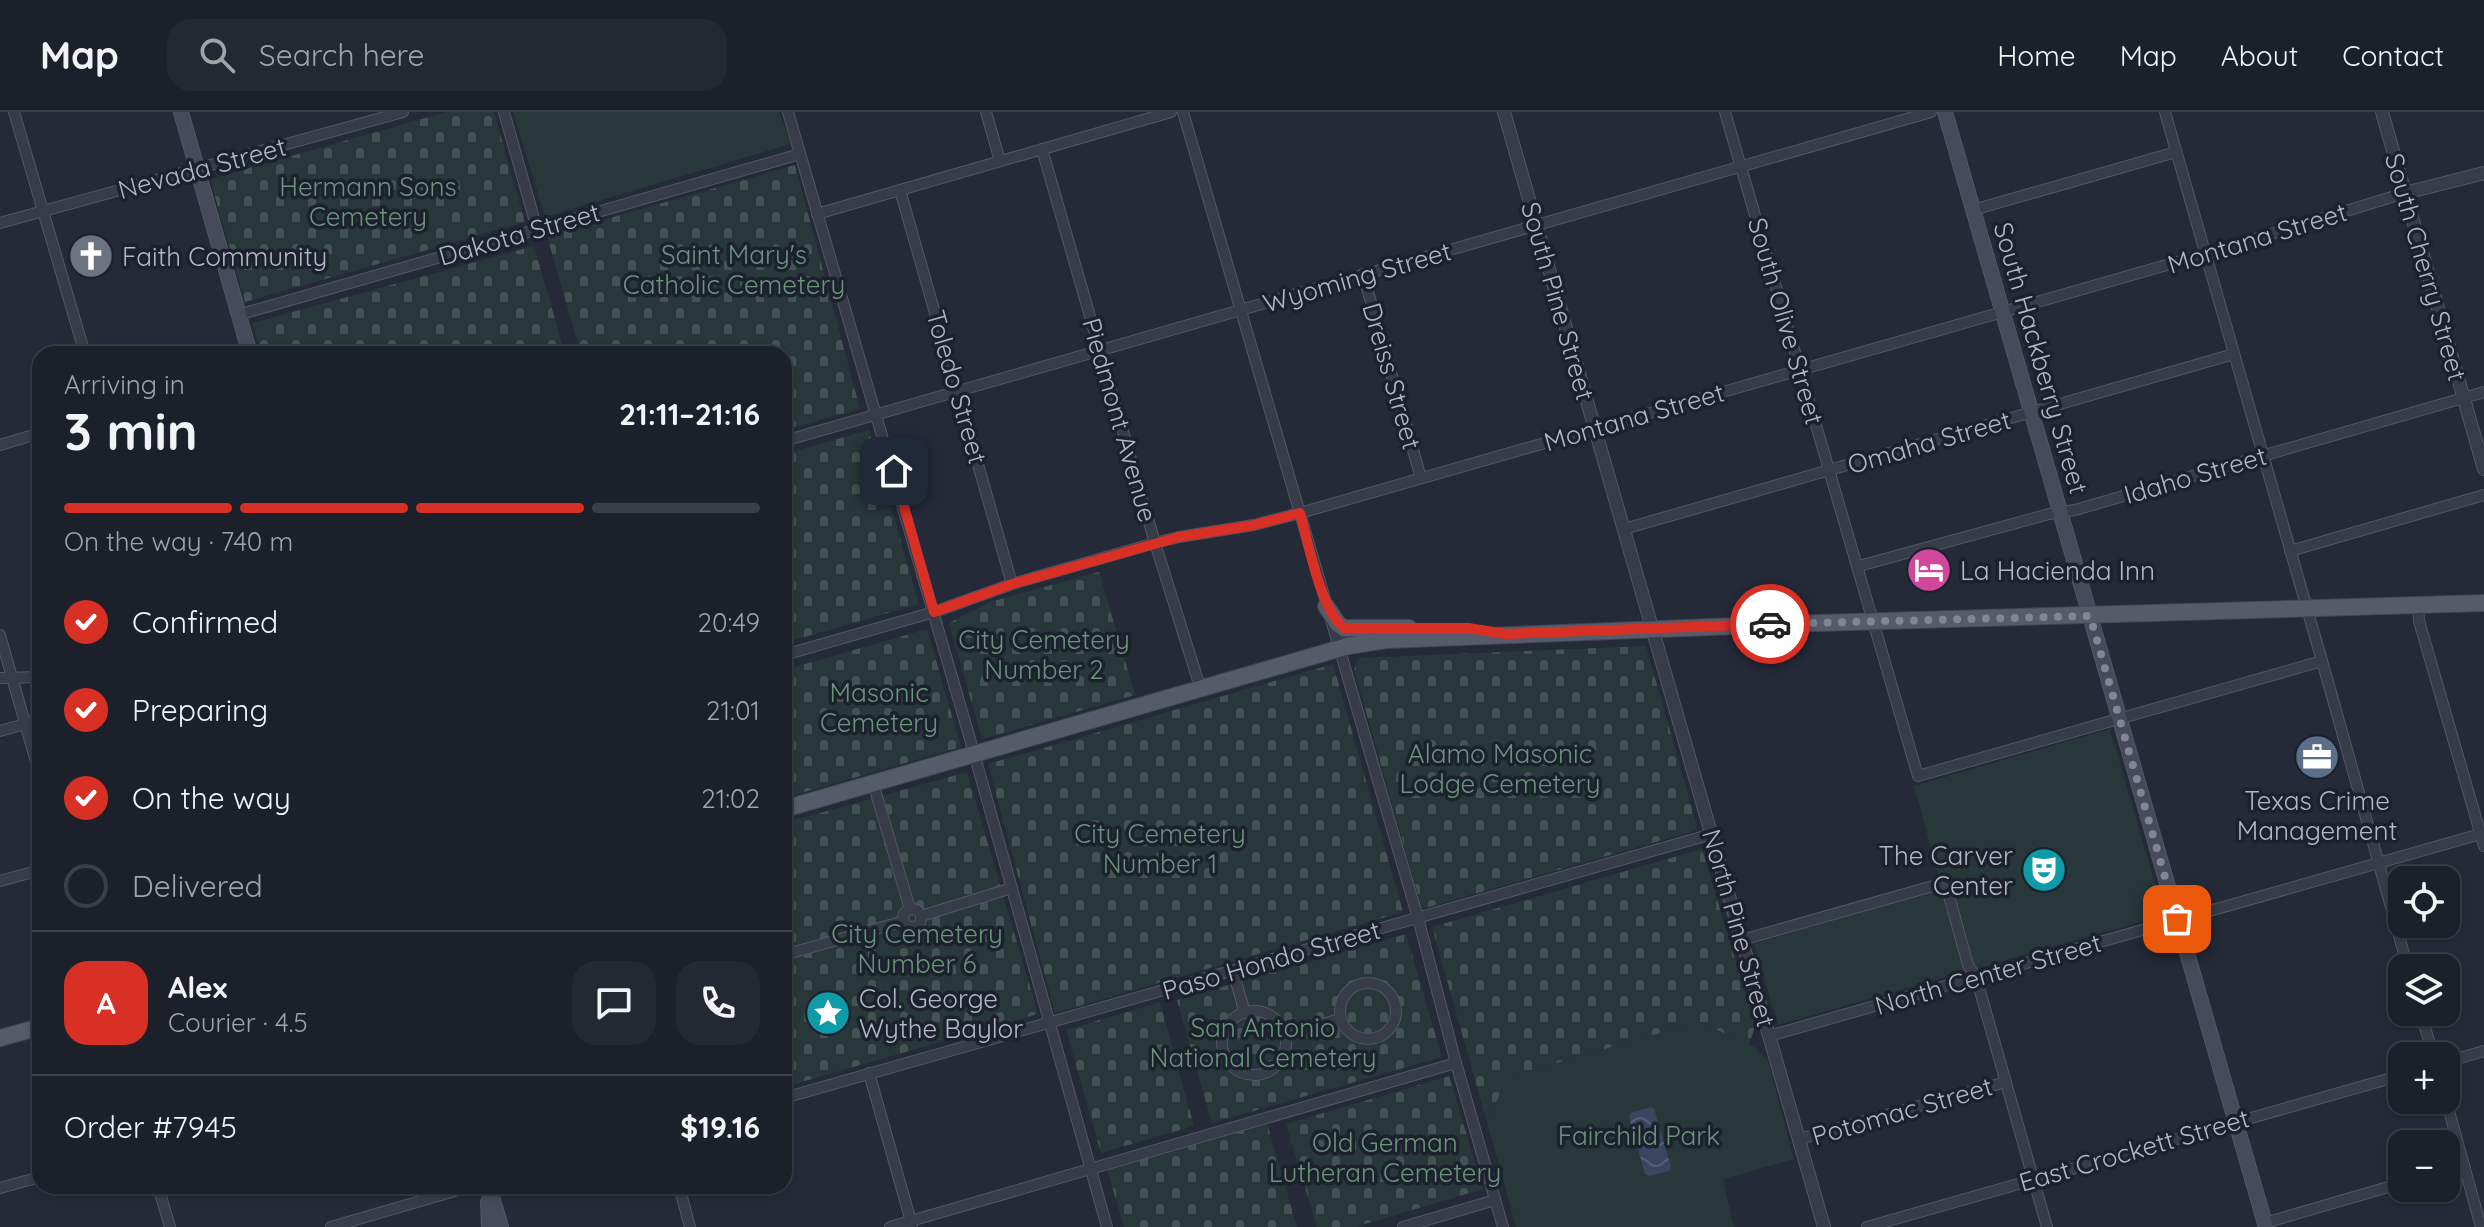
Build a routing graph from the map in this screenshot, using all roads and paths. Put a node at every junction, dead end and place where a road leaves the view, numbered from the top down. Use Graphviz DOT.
graph roads {
  1 [pos="14,112"];
  2 [pos="181,112"];
  3 [pos="403,112"];
  4 [pos="504,112"];
  5 [pos="788,112"];
  6 [pos="986,112"];
  7 [pos="1171,112"];
  8 [pos="1183,112"];
  9 [pos="1504,112"];
  10 [pos="1725,112"];
  11 [pos="1931,112"];
  12 [pos="1945,112"];
  13 [pos="2165,112"];
  14 [pos="2382,112"];
  15 [pos="1042,149"];
  16 [pos="2176,152"];
  17 [pos="800,154"];
  18 [pos="1000,161"];
  19 [pos="1741,166"];
  20 [pos="197,169"];
  21 [pos="2484,173"];
  22 [pos="900,190"];
  23 [pos="2405,193"];
  24 [pos="1973,210"];
  25 [pos="43,211"];
  26 [pos="817,214"];
  27 [pos="0,223"];
  28 [pos="1537,225"];
  29 [pos="537,229"];
  30 [pos="2205,254"];
  31 [pos="1363,274"];
  32 [pos="1240,311"];
  33 [pos="2003,312"];
  34 [pos="238,315"];
  35 [pos="83,346"];
  36 [pos="248,346"];
  37 [pos="1099,351"];
  38 [pos="2234,354"];
  39 [pos="1798,369"];
  40 [pos="959,391"];
  41 [pos="2484,392"];
  42 [pos="2464,398"];
  43 [pos="2031,411"];
  44 [pos="878,415"];
  45 [pos="1594,429"];
  46 [pos="32,435"];
  47 [pos="792,439"];
  48 [pos="0,445"];
  49 [pos="2263,455"];
  50 [pos="2484,469"];
  51 [pos="1830,471"];
  52 [pos="1421,478"];
  53 [pos="2484,495"];
  54 [pos="2060,512"];
  55 [pos="1300,513"];
  56 [pos="1624,529"];
  57 [pos="1155,543"];
  58 [pos="2290,551"];
  59 [pos="1859,566"];
  60 [pos="1012,584"];
  61 [pos="2484,603"];
  62 [pos="2418,605"];
  63 [pos="1326,606"];
  64 [pos="2307,609"];
  65 [pos="934,612"];
  66 [pos="2090,616"];
  67 [pos="1874,622"];
  68 [pos="1653,629"];
  69 [pos="1506,634"];
  70 [pos="0,635"];
  71 [pos="1339,649"];
  72 [pos="792,653"];
  73 [pos="2322,661"];
  74 [pos="32,677"];
  75 [pos="6,678"];
  76 [pos="1201,690"];
  77 [pos="2120,719"];
  78 [pos="32,722"];
  79 [pos="24,724"];
  80 [pos="0,731"];
  81 [pos="32,750"];
  82 [pos="975,755"];
  83 [pos="873,783"];
  84 [pos="792,807"];
  85 [pos="1712,834"];
  86 [pos="2482,834"];
  87 [pos="2484,846"];
  88 [pos="2380,863"];
  89 [pos="32,872"];
  90 [pos="0,881"];
  91 [pos="1012,888"];
  92 [pos="910,909"];
  93 [pos="921,916"];
  94 [pos="1418,918"];
  95 [pos="2177,919"];
  96 [pos="904,921"];
  97 [pos="1742,940"];
  98 [pos="792,953"];
  99 [pos="2404,954"];
  100 [pos="1233,971"];
  101 [pos="1976,977"];
  102 [pos="1245,1013"];
  103 [pos="1340,1019"];
  104 [pos="1050,1022"];
  105 [pos="32,1029"];
  106 [pos="1285,1035"];
  107 [pos="1769,1036"];
  108 [pos="0,1038"];
  109 [pos="2484,1051"];
  110 [pos="2460,1058"];
  111 [pos="1456,1063"];
  112 [pos="869,1073"];
  113 [pos="2388,1079"];
  114 [pos="2006,1082"];
  115 [pos="792,1096"];
  116 [pos="2450,1114"];
  117 [pos="2235,1121"];
  118 [pos="1799,1139"];
  119 [pos="2464,1165"];
  120 [pos="2460,1166"];
  121 [pos="1091,1169"];
  122 [pos="32,1179"];
  123 [pos="2034,1179"];
  124 [pos="2388,1187"];
  125 [pos="0,1188"];
  126 [pos="160,1194"];
  127 [pos="444,1194"];
  128 [pos="488,1194"];
  129 [pos="491,1194"];
  130 [pos="681,1194"];
  131 [pos="1495,1200"];
  132 [pos="912,1224"];
  133 [pos="2265,1225"];
  134 [pos="170,1227"];
  135 [pos="331,1227"];
  136 [pos="489,1227"];
  137 [pos="501,1227"];
  138 [pos="690,1227"];
  139 [pos="890,1227"];
  140 [pos="1107,1227"];
  141 [pos="1403,1227"];
  142 [pos="1503,1227"];
  143 [pos="1824,1227"];
  144 [pos="1867,1227"];
  145 [pos="2047,1227"];
  146 [pos="2481,1227"];
  1 -- 25 [label="street"];
  2 -- 20 [label="main road"];
  3 -- 20 [label="street, Nevada Street"];
  4 -- 29 [label="street"];
  5 -- 17 [label="street"];
  6 -- 18 [label="street"];
  7 -- 15 [label="street"];
  8 -- 32 [label="street"];
  9 -- 28 [label="street, South Pine Street"];
  10 -- 19 [label="street, South Olive Street"];
  11 -- 19 [label="street, Wyoming Street"];
  12 -- 24 [label="main road, South Hackberry Street"];
  13 -- 16 [label="street"];
  14 -- 23 [label="street, South Cherry Street"];
  15 -- 18 [label="street"];
  15 -- 37 [label="street, Piedmont Avenue"];
  16 -- 24 [label="street"];
  16 -- 30 [label="street"];
  17 -- 26 [label="street"];
  17 -- 29 [label="street, Dakota Street"];
  18 -- 22 [label="street"];
  19 -- 28 [label="street, Wyoming Street"];
  19 -- 39 [label="street, South Olive Street"];
  20 -- 25 [label="street, Nevada Street"];
  20 -- 34 [label="main road"];
  21 -- 23 [label="street, Montana Street"];
  22 -- 26 [label="street"];
  22 -- 40 [label="street, Toledo Street"];
  23 -- 30 [label="street, Montana Street"];
  23 -- 42 [label="street, South Cherry Street"];
  24 -- 33 [label="main road, South Hackberry Street"];
  25 -- 27 [label="street, Nevada Street"];
  25 -- 35 [label="street"];
  26 -- 44 [label="street"];
  28 -- 31 [label="street, Wyoming Street"];
  28 -- 45 [label="street, South Pine Street"];
  29 -- 34 [label="street, Dakota Street"];
  30 -- 33 [label="street, Montana Street"];
  30 -- 38 [label="street"];
  31 -- 32 [label="street, Wyoming Street"];
  31 -- 52 [label="street, Dreiss Street"];
  32 -- 37 [label="street, Wyoming Street"];
  32 -- 55 [label="street"];
  33 -- 39 [label="street, Montana Street"];
  33 -- 43 [label="main road, South Hackberry Street"];
  34 -- 36 [label="main road"];
  37 -- 40 [label="street, Wyoming Street"];
  37 -- 57 [label="street, Piedmont Avenue"];
  38 -- 43 [label="street, Omaha Street"];
  38 -- 49 [label="street"];
  39 -- 45 [label="street, Montana Street"];
  39 -- 51 [label="street, South Olive Street"];
  40 -- 44 [label="street, Wyoming Street"];
  40 -- 60 [label="street, Toledo Street"];
  41 -- 42 [label="street, Idaho Street"];
  42 -- 49 [label="street, Idaho Street"];
  42 -- 50 [label="street, South Cherry Street"];
  43 -- 51 [label="street, Omaha Street"];
  43 -- 54 [label="main road, South Hackberry Street"];
  44 -- 47 [label="street, Wyoming Street"];
  44 -- 65 [label="street"];
  45 -- 52 [label="street, Montana Street"];
  45 -- 56 [label="street, South Pine Street"];
  46 -- 48 [label="street"];
  49 -- 54 [label="street, Idaho Street"];
  49 -- 58 [label="street"];
  51 -- 56 [label="street, Omaha Street"];
  51 -- 59 [label="street, South Olive Street"];
  52 -- 55 [label="street, Montana Street"];
  53 -- 58 [label="street"];
  54 -- 59 [label="street, Idaho Street"];
  54 -- 66 [label="main road, South Hackberry Street"];
  55 -- 57 [label="street, Montana Street"];
  55 -- 63 [label="street"];
  56 -- 68 [label="street, South Pine Street"];
  57 -- 60 [label="street, Montana Street"];
  57 -- 76 [label="street, Piedmont Avenue"];
  58 -- 64 [label="street"];
  59 -- 67 [label="street, South Olive Street"];
  60 -- 65 [label="street, Montana Street"];
  61 -- 62 [label="main road"];
  62 -- 64 [label="main road"];
  62 -- 86 [label="street"];
  63 -- 69 [label="main road"];
  63 -- 71 [label="street"];
  64 -- 66 [label="main road"];
  64 -- 73 [label="street"];
  65 -- 72 [label="street, Montana Street"];
  65 -- 82 [label="street"];
  66 -- 67 [label="main road"];
  66 -- 77 [label="main road, South Hackberry Street"];
  67 -- 68 [label="main road"];
  67 -- 77 [label="street, South Olive Street"];
  68 -- 69 [label="main road"];
  68 -- 85 [label="street, North Pine Street"];
  69 -- 71 [label="main road"];
  70 -- 75 [label="street"];
  71 -- 76 [label="main road"];
  71 -- 94 [label="street"];
  73 -- 77 [label="street"];
  73 -- 88 [label="street"];
  74 -- 75 [label="street"];
  75 -- 79 [label="street"];
  76 -- 82 [label="main road"];
  77 -- 95 [label="main road, South Hackberry Street"];
  78 -- 79 [label="street"];
  79 -- 80 [label="street"];
  79 -- 81 [label="street"];
  82 -- 83 [label="main road"];
  82 -- 91 [label="street"];
  83 -- 84 [label="main road"];
  83 -- 92 [label="street"];
  85 -- 94 [label="street, Paso Hondo Street"];
  85 -- 97 [label="street, North Pine Street"];
  86 -- 87 [label="street"];
  86 -- 88 [label="street, North Center Street"];
  88 -- 95 [label="street, North Center Street"];
  88 -- 99 [label="street"];
  89 -- 90 [label="street"];
  91 -- 93 [label="street"];
  91 -- 104 [label="street"];
  92 -- 93 [label="street"];
  92 -- 96 [label="street"];
  93 -- 96 [label="street"];
  94 -- 100 [label="street, Paso Hondo Street"];
  94 -- 111 [label="street"];
  95 -- 101 [label="street, North Center Street"];
  95 -- 117 [label="main road, South Hackberry Street"];
  96 -- 98 [label="street"];
  97 -- 101 [label="street"];
  97 -- 107 [label="street, North Pine Street"];
  100 -- 102 [label="street"];
  100 -- 104 [label="street, Paso Hondo Street"];
  101 -- 107 [label="street, North Center Street"];
  101 -- 114 [label="street"];
  102 -- 106 [label="street"];
  102 -- 106 [label="street"];
  103 -- 103 [label="street"];
  103 -- 106 [label="street"];
  104 -- 112 [label="street, Paso Hondo Street"];
  104 -- 121 [label="street"];
  105 -- 108 [label="main road"];
  107 -- 118 [label="street, North Pine Street"];
  109 -- 110 [label="street"];
  111 -- 121 [label="street"];
  111 -- 131 [label="street"];
  112 -- 115 [label="street, Paso Hondo Street"];
  112 -- 132 [label="street"];
  113 -- 117 [label="street, East Crockett Street"];
  114 -- 118 [label="street, Potomac Street"];
  114 -- 123 [label="street"];
  116 -- 119 [label="street"];
  117 -- 123 [label="street, East Crockett Street"];
  117 -- 133 [label="main road, South Hackberry Street"];
  118 -- 143 [label="street, North Pine Street"];
  119 -- 120 [label="street"];
  119 -- 146 [label="street"];
  121 -- 132 [label="street"];
  121 -- 140 [label="street"];
  122 -- 125 [label="street"];
  123 -- 144 [label="street, East Crockett Street"];
  123 -- 145 [label="street"];
  124 -- 133 [label="street"];
  126 -- 134 [label="street"];
  127 -- 135 [label="street"];
  128 -- 136 [label="main road"];
  129 -- 137 [label="main road"];
  130 -- 138 [label="street"];
  131 -- 141 [label="street"];
  131 -- 142 [label="street"];
  132 -- 139 [label="street"];
}
